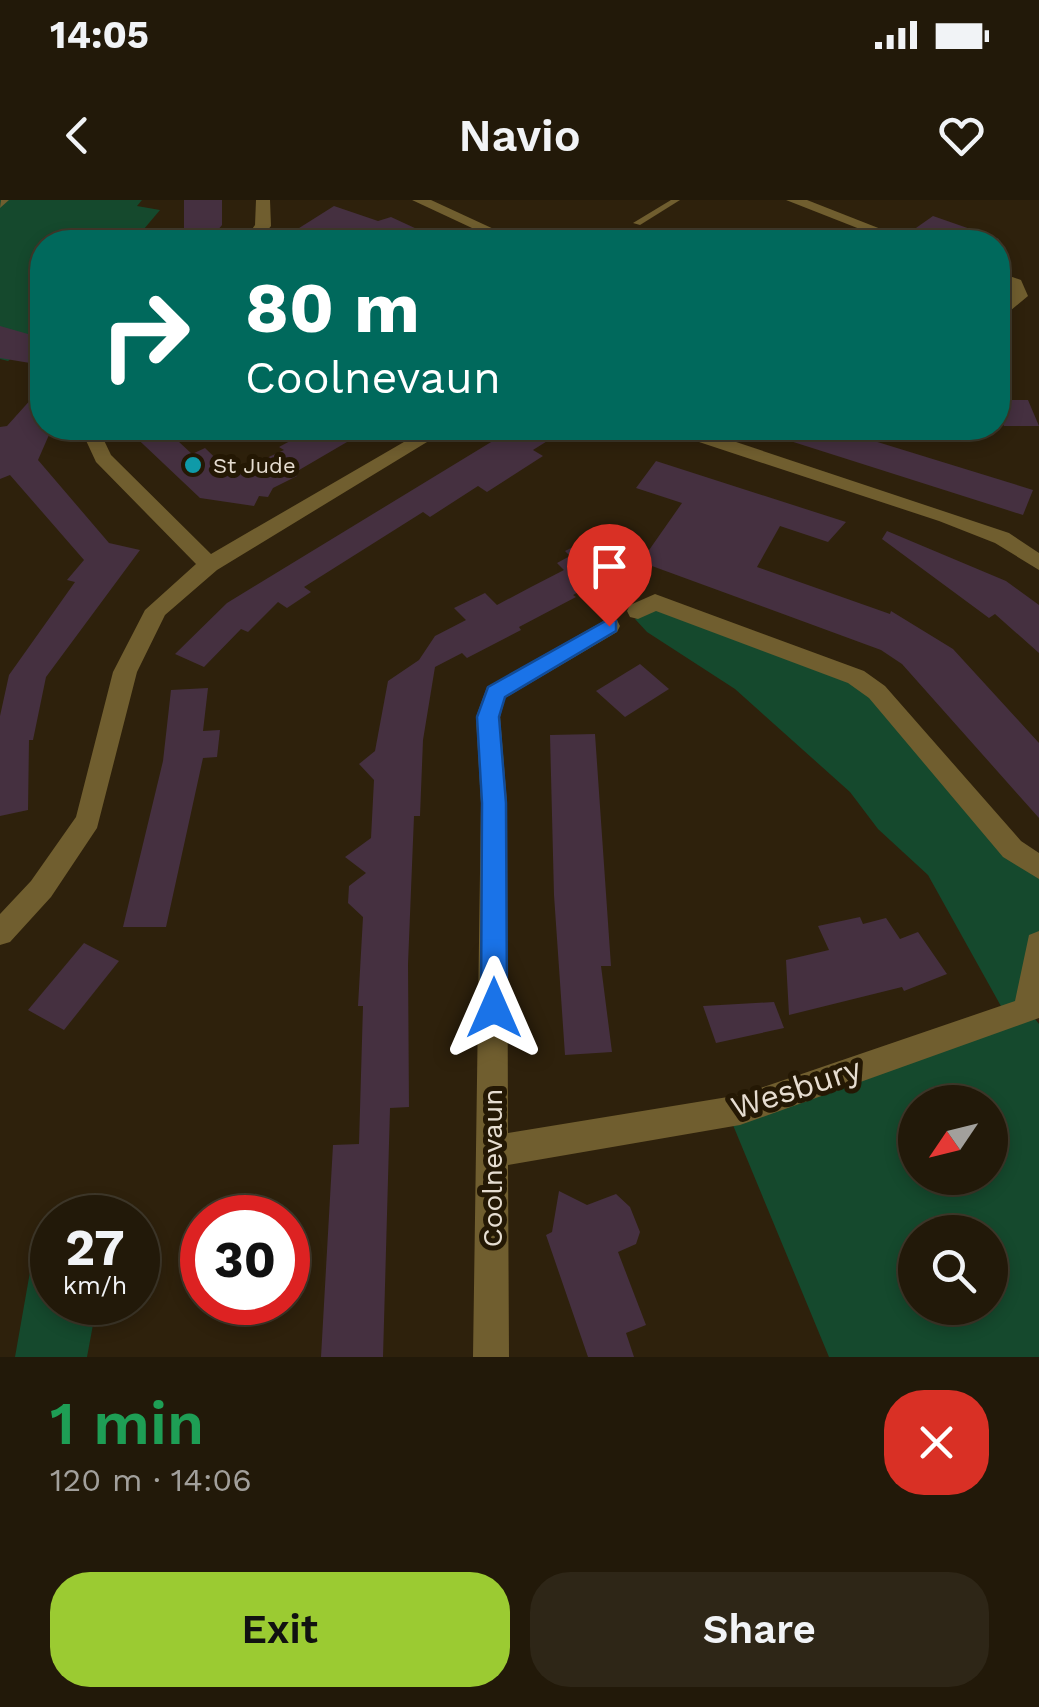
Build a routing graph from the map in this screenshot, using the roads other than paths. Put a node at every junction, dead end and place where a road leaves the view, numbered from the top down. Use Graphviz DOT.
graph roads {
  1 [pos="6,200"];
  2 [pos="263,200"];
  3 [pos="419,200"];
  4 [pos="676,200"];
  5 [pos="793,200"];
  6 [pos="851,200"];
  7 [pos="0,206"];
  8 [pos="830,214"];
  9 [pos="637,224"];
  10 [pos="260,230"];
  11 [pos="487,230"];
  12 [pos="873,230"];
  13 [pos="1010,281"];
  14 [pos="1010,305"];
  15 [pos="95,440"];
  16 [pos="421,440"];
  17 [pos="712,440"];
  18 [pos="1039,563"];
  19 [pos="209,565"];
  20 [pos="638,611"];
  21 [pos="609,626"];
  22 [pos="1039,868"];
  23 [pos="0,933"];
  24 [pos="1039,944"];
  25 [pos="1034,1017"];
  26 [pos="491,1152"];
  27 [pos="492,1357"];
  1 -- 7 [label="lane"];
  2 -- 10 [label="street"];
  3 -- 11 [label="street"];
  4 -- 9 [label="lane"];
  5 -- 8 [label="street"];
  6 -- 8 [label="street"];
  8 -- 12 [label="street"];
  13 -- 14 [label="street"];
  15 -- 19 [label="street"];
  16 -- 19 [label="street"];
  17 -- 18 [label="street"];
  19 -- 23 [label="street"];
  20 -- 22 [label="street"];
  21 -- 26 [label="street, Coolnevaun"];
  24 -- 25 [label="street, Wesbury"];
  25 -- 26 [label="street, Wesbury"];
  26 -- 27 [label="street, Coolnevaun"];
}
